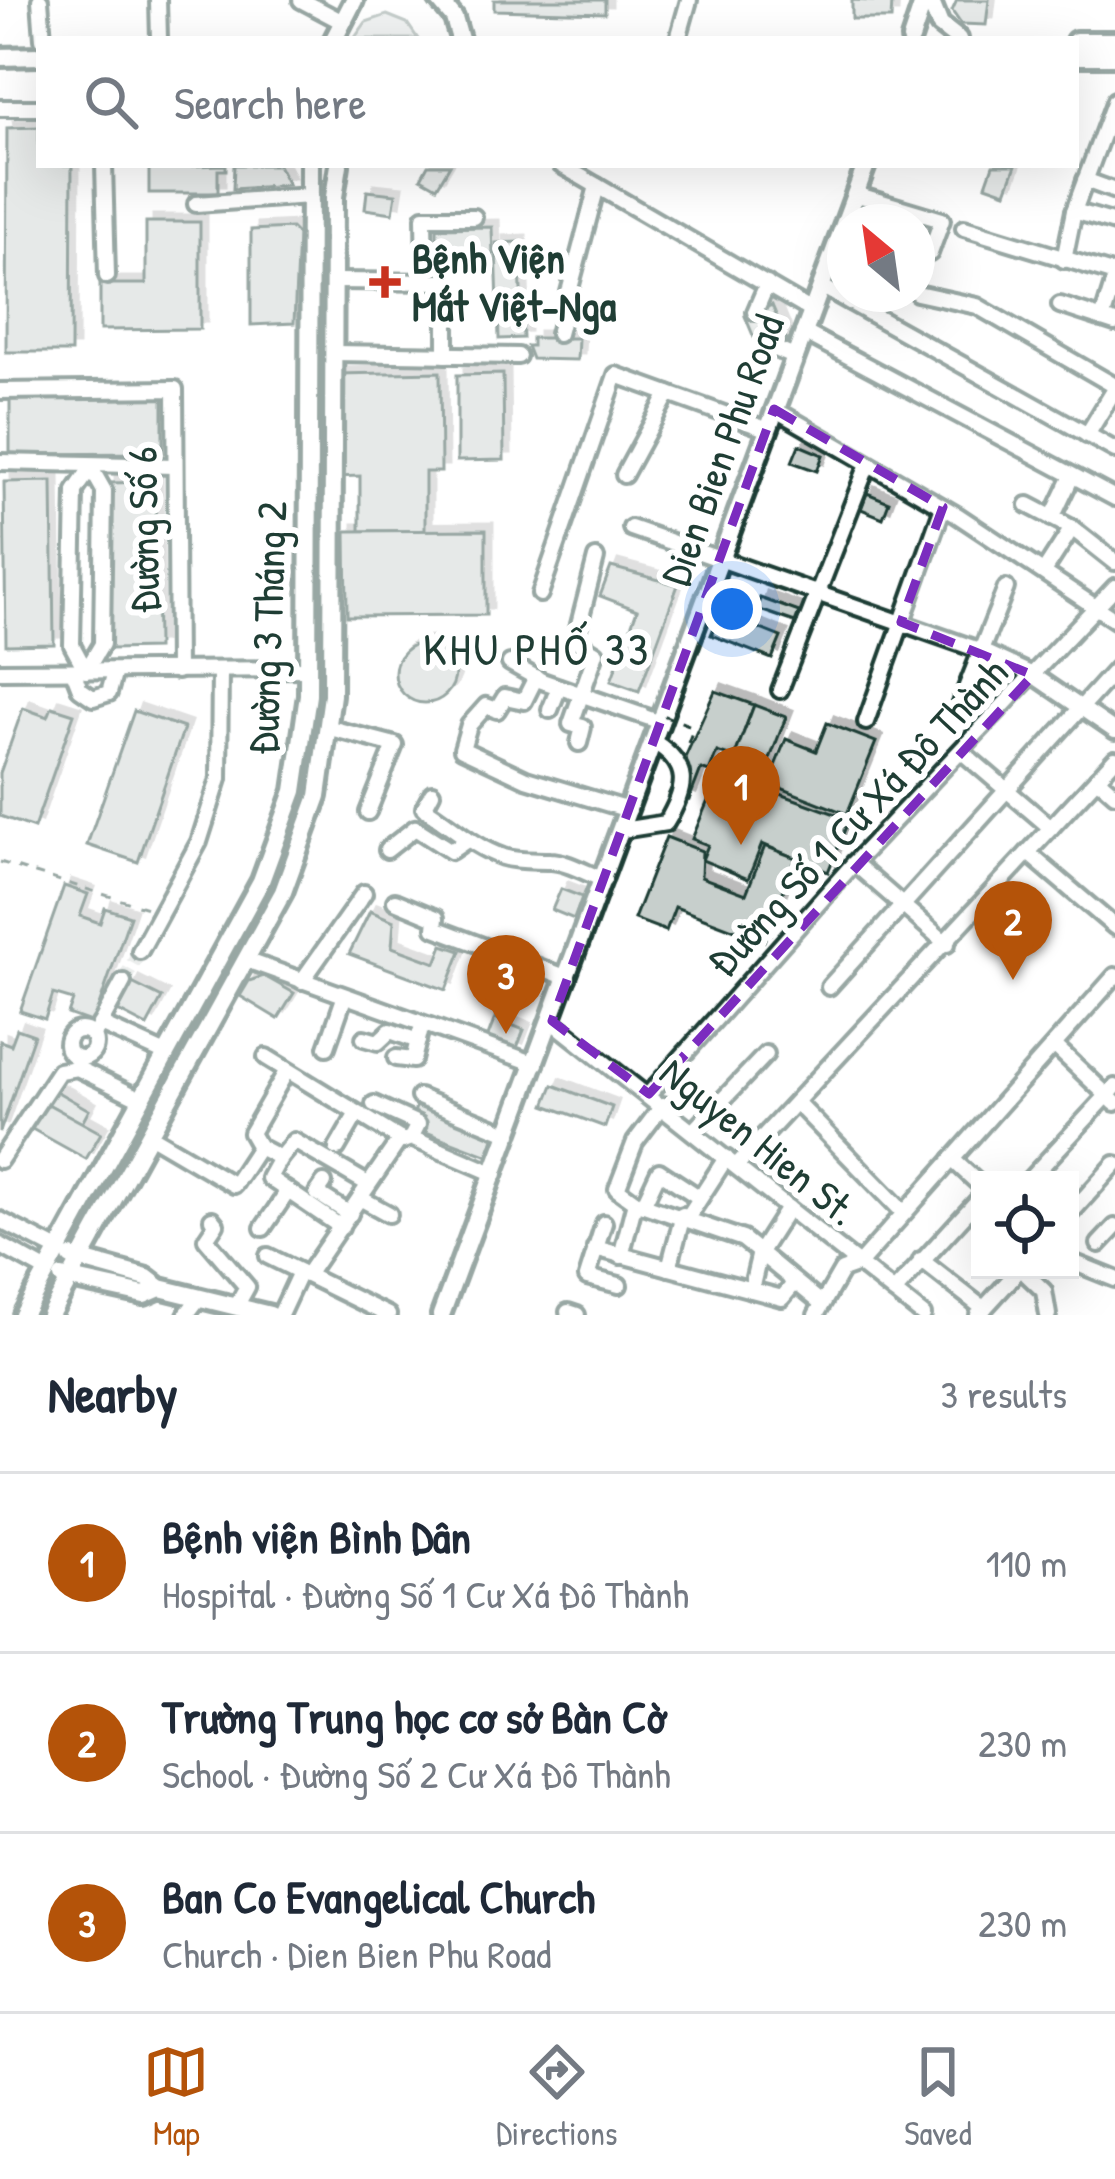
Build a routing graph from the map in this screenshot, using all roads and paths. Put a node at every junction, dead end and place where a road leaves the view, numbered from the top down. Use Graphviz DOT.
graph roads {
  1 [pos="39,0"];
  2 [pos="158,0"];
  3 [pos="301,0"];
  4 [pos="354,0"];
  5 [pos="439,0"];
  6 [pos="689,0"];
  7 [pos="927,0"];
  8 [pos="339,20"];
  9 [pos="43,36"];
  10 [pos="159,36"];
  11 [pos="335,36"];
  12 [pos="458,36"];
  13 [pos="679,36"];
  14 [pos="912,36"];
  15 [pos="954,36"];
  16 [pos="1079,41"];
  17 [pos="1115,41"];
  18 [pos="36,56"];
  19 [pos="1079,56"];
  20 [pos="1115,56"];
  21 [pos="0,57"];
  22 [pos="1115,100"];
  23 [pos="0,108"];
  24 [pos="36,108"];
  25 [pos="1107,141"];
  26 [pos="104,168"];
  27 [pos="310,168"];
  28 [pos="339,168"];
  29 [pos="566,168"];
  30 [pos="865,168"];
  31 [pos="1085,180"];
  32 [pos="597,186"];
  33 [pos="1115,190"];
  34 [pos="855,194"];
  35 [pos="310,196"];
  36 [pos="196,204"];
  37 [pos="888,204"];
  38 [pos="1074,211"];
  39 [pos="474,217"];
  40 [pos="1115,223"];
  41 [pos="964,228"];
  42 [pos="1064,260"];
  43 [pos="107,276"];
  44 [pos="1115,276"];
  45 [pos="425,280"];
  46 [pos="334,281"];
  47 [pos="767,284"];
  48 [pos="821,286"];
  49 [pos="827,289"];
  50 [pos="935,296"];
  51 [pos="1060,305"];
  52 [pos="812,310"];
  53 [pos="755,312"];
  54 [pos="868,312"];
  55 [pos="1109,321"];
  56 [pos="803,332"];
  57 [pos="558,334"];
  58 [pos="771,347"];
  59 [pos="334,352"];
  60 [pos="446,355"];
  61 [pos="518,356"];
  62 [pos="794,357"];
  63 [pos="1115,387"];
  64 [pos="0,391"];
  65 [pos="668,394"];
  66 [pos="774,409"];
  67 [pos="766,429"];
  68 [pos="1088,435"];
  69 [pos="1115,450"];
  70 [pos="0,463"];
  71 [pos="868,464"];
  72 [pos="176,466"];
  73 [pos="91,468"];
  74 [pos="624,476"];
  75 [pos="1072,476"];
  76 [pos="1115,498"];
  77 [pos="1028,505"];
  78 [pos="943,507"];
  79 [pos="1052,518"];
  80 [pos="631,528"];
  81 [pos="1072,528"];
  82 [pos="719,557"];
  83 [pos="596,558"];
  84 [pos="1115,562"];
  85 [pos="1045,570"];
  86 [pos="1115,587"];
  87 [pos="1006,588"];
  88 [pos="820,593"];
  89 [pos="540,594"];
  90 [pos="1096,608"];
  91 [pos="1115,620"];
  92 [pos="901,622"];
  93 [pos="979,650"];
  94 [pos="510,663"];
  95 [pos="308,668"];
  96 [pos="220,670"];
  97 [pos="1115,670"];
  98 [pos="0,671"];
  99 [pos="79,671"];
  100 [pos="115,671"];
  101 [pos="177,671"];
  102 [pos="1033,675"];
  103 [pos="536,677"];
  104 [pos="559,687"];
  105 [pos="780,691"];
  106 [pos="585,696"];
  107 [pos="1081,708"];
  108 [pos="646,709"];
  109 [pos="550,710"];
  110 [pos="957,711"];
  111 [pos="661,722"];
  112 [pos="866,722"];
  113 [pos="330,728"];
  114 [pos="1115,731"];
  115 [pos="654,742"];
  116 [pos="688,742"];
  117 [pos="579,743"];
  118 [pos="962,751"];
  119 [pos="1115,759"];
  120 [pos="1097,778"];
  121 [pos="1006,791"];
  122 [pos="432,793"];
  123 [pos="1115,794"];
  124 [pos="629,809"];
  125 [pos="368,812"];
  126 [pos="1051,828"];
  127 [pos="622,830"];
  128 [pos="466,840"];
  129 [pos="387,850"];
  130 [pos="1028,853"];
  131 [pos="0,862"];
  132 [pos="854,863"];
  133 [pos="604,880"];
  134 [pos="364,893"];
  135 [pos="394,901"];
  136 [pos="905,906"];
  137 [pos="160,912"];
  138 [pos="1115,927"];
  139 [pos="946,944"];
  140 [pos="140,951"];
  141 [pos="245,960"];
  142 [pos="1115,976"];
  143 [pos="568,978"];
  144 [pos="302,981"];
  145 [pos="124,982"];
  146 [pos="829,987"];
  147 [pos="344,998"];
  148 [pos="552,1021"];
  149 [pos="97,1031"];
  150 [pos="420,1034"];
  151 [pos="364,1038"];
  152 [pos="1054,1045"];
  153 [pos="327,1047"];
  154 [pos="166,1054"];
  155 [pos="766,1054"];
  156 [pos="266,1057"];
  157 [pos="396,1058"];
  158 [pos="536,1064"];
  159 [pos="59,1071"];
  160 [pos="286,1072"];
  161 [pos="649,1094"];
  162 [pos="1112,1096"];
  163 [pos="419,1097"];
  164 [pos="141,1099"];
  165 [pos="796,1102"];
  166 [pos="374,1105"];
  167 [pos="663,1105"];
  168 [pos="356,1115"];
  169 [pos="693,1130"];
  170 [pos="510,1134"];
  171 [pos="149,1136"];
  172 [pos="405,1139"];
  173 [pos="259,1147"];
  174 [pos="337,1148"];
  175 [pos="280,1159"];
  176 [pos="952,1159"];
  177 [pos="0,1160"];
  178 [pos="731,1162"];
  179 [pos="1115,1165"];
  180 [pos="1038,1171"];
  181 [pos="495,1174"];
  182 [pos="971,1177"];
  183 [pos="324,1183"];
  184 [pos="288,1191"];
  185 [pos="364,1191"];
  186 [pos="698,1196"];
  187 [pos="639,1203"];
  188 [pos="1079,1204"];
  189 [pos="971,1207"];
  190 [pos="788,1208"];
  191 [pos="903,1212"];
  192 [pos="389,1214"];
  193 [pos="686,1216"];
  194 [pos="0,1220"];
  195 [pos="212,1220"];
  196 [pos="345,1220"];
  197 [pos="604,1222"];
  198 [pos="100,1226"];
  199 [pos="1115,1227"];
  200 [pos="263,1228"];
  201 [pos="1099,1244"];
  202 [pos="0,1245"];
  203 [pos="595,1248"];
  204 [pos="58,1250"];
  205 [pos="760,1252"];
  206 [pos="268,1256"];
  207 [pos="621,1256"];
  208 [pos="921,1260"];
  209 [pos="80,1261"];
  210 [pos="859,1264"];
  211 [pos="1079,1265"];
  212 [pos="669,1268"];
  213 [pos="47,1270"];
  214 [pos="122,1270"];
  215 [pos="303,1274"];
  216 [pos="790,1278"];
  217 [pos="1012,1279"];
  218 [pos="1031,1279"];
  219 [pos="70,1280"];
  220 [pos="1115,1280"];
  221 [pos="619,1286"];
  222 [pos="160,1288"];
  223 [pos="751,1290"];
  224 [pos="894,1292"];
  225 [pos="200,1298"];
  226 [pos="236,1307"];
  227 [pos="818,1308"];
  228 [pos="370,1312"];
  229 [pos="981,1312"];
  230 [pos="262,1314"];
  231 [pos="23,1315"];
  232 [pos="50,1315"];
  233 [pos="186,1315"];
  234 [pos="280,1315"];
  235 [pos="388,1315"];
  236 [pos="441,1315"];
  237 [pos="923,1315"];
  238 [pos="1048,1315"];
  1 -- 9 [label="street"];
  2 -- 10 [label="street"];
  3 -- 8 [label="street"];
  4 -- 8 [label="main road"];
  5 -- 12 [label="main road"];
  6 -- 13 [label="street"];
  7 -- 14 [label="main road"];
  7 -- 15 [label="main road"];
  8 -- 11 [label="main road"];
  16 -- 17 [label="main road"];
  18 -- 21 [label="main road"];
  19 -- 20 [label="main road"];
  22 -- 25 [label="street"];
  23 -- 24 [label="street"];
  25 -- 31 [label="street"];
  26 -- 43 [label="street"];
  27 -- 35 [label="main road, Đường 3 Tháng 2"];
  28 -- 46 [label="main road, Đường 3 Tháng 2"];
  29 -- 32 [label="street"];
  30 -- 34 [label="main road"];
  31 -- 33 [label="street"];
  31 -- 38 [label="street"];
  32 -- 47 [label="street"];
  32 -- 57 [label="street"];
  34 -- 37 [label="street"];
  34 -- 48 [label="main road, Dien Bien Phu Road"];
  35 -- 36 [label="street"];
  35 -- 95 [label="main road, Đường 3 Tháng 2"];
  38 -- 40 [label="street"];
  38 -- 42 [label="street"];
  39 -- 45 [label="street"];
  41 -- 42 [label="street"];
  42 -- 44 [label="street"];
  44 -- 55 [label="street"];
  45 -- 46 [label="street"];
  45 -- 60 [label="street"];
  46 -- 59 [label="main road, Đường 3 Tháng 2"];
  47 -- 52 [label="street"];
  47 -- 53 [label="street"];
  48 -- 49 [label="street"];
  48 -- 52 [label="main road, Dien Bien Phu Road"];
  50 -- 63 [label="street"];
  51 -- 55 [label="street"];
  52 -- 56 [label="main road, Dien Bien Phu Road"];
  54 -- 68 [label="street"];
  56 -- 62 [label="main road, Dien Bien Phu Road"];
  56 -- 75 [label="street"];
  58 -- 62 [label="street"];
  59 -- 60 [label="street"];
  59 -- 113 [label="main road, Đường 3 Tháng 2"];
  60 -- 61 [label="street"];
  62 -- 66 [label="main road, Dien Bien Phu Road"];
  63 -- 68 [label="street"];
  64 -- 72 [label="street, Đường Số 6"];
  65 -- 67 [label="street"];
  65 -- 74 [label="street"];
  65 -- 89 [label="street"];
  66 -- 67 [label="main road, Dien Bien Phu Road"];
  66 -- 71 [label="street"];
  67 -- 82 [label="main road, Dien Bien Phu Road"];
  68 -- 69 [label="street"];
  70 -- 73 [label="street"];
  71 -- 78 [label="street"];
  71 -- 88 [label="street"];
  72 -- 73 [label="street"];
  72 -- 101 [label="street, Đường Số 6"];
  73 -- 99 [label="street"];
  73 -- 99 [label="street"];
  75 -- 76 [label="street"];
  75 -- 79 [label="street"];
  77 -- 79 [label="street"];
  78 -- 85 [label="street"];
  78 -- 92 [label="street"];
  79 -- 81 [label="street"];
  80 -- 82 [label="street"];
  81 -- 84 [label="street"];
  81 -- 85 [label="street"];
  82 -- 88 [label="street"];
  82 -- 111 [label="main road, Dien Bien Phu Road"];
  83 -- 106 [label="street"];
  85 -- 90 [label="street"];
  86 -- 90 [label="street, Ðường Số 1 Cư Xá Đô Thành"];
  87 -- 93 [label="street"];
  88 -- 92 [label="street"];
  88 -- 105 [label="street"];
  90 -- 91 [label="street"];
  90 -- 102 [label="street, Ðường Số 1 Cư Xá Đô Thành"];
  92 -- 93 [label="street"];
  92 -- 112 [label="street"];
  93 -- 102 [label="street"];
  93 -- 110 [label="street"];
  94 -- 103 [label="street"];
  95 -- 96 [label="street"];
  95 -- 154 [label="main road, Đường 3 Tháng 2"];
  96 -- 101 [label="street"];
  96 -- 137 [label="street"];
  97 -- 107 [label="street"];
  98 -- 99 [label="street"];
  99 -- 100 [label="street"];
  99 -- 100 [label="street"];
  100 -- 101 [label="street"];
  102 -- 107 [label="street"];
  102 -- 118 [label="street, Ðường Số 1 Cư Xá Đô Thành"];
  103 -- 104 [label="street"];
  103 -- 124 [label="street"];
  104 -- 106 [label="street"];
  104 -- 109 [label="street"];
  106 -- 111 [label="street"];
  106 -- 117 [label="street"];
  107 -- 114 [label="street"];
  107 -- 121 [label="street"];
  108 -- 116 [label="path, bridge"];
  111 -- 115 [label="main road, Dien Bien Phu Road"];
  113 -- 125 [label="street"];
  113 -- 141 [label="main road, Đường 3 Tháng 2"];
  115 -- 124 [label="main road, Dien Bien Phu Road"];
  115 -- 127 [label="street"];
  118 -- 121 [label="street"];
  118 -- 132 [label="street, Ðường Số 1 Cư Xá Đô Thành"];
  119 -- 120 [label="street"];
  120 -- 123 [label="street"];
  120 -- 126 [label="street"];
  121 -- 126 [label="street"];
  121 -- 136 [label="street"];
  122 -- 128 [label="street"];
  124 -- 127 [label="main road, Dien Bien Phu Road"];
  126 -- 130 [label="street"];
  127 -- 133 [label="main road, Dien Bien Phu Road"];
  128 -- 129 [label="street"];
  128 -- 133 [label="street"];
  130 -- 138 [label="street"];
  130 -- 139 [label="street"];
  131 -- 137 [label="path"];
  132 -- 136 [label="street"];
  132 -- 161 [label="street, Ðường Số 1 Cư Xá Đô Thành"];
  133 -- 143 [label="main road, Dien Bien Phu Road"];
  134 -- 144 [label="street"];
  135 -- 143 [label="street"];
  136 -- 139 [label="street"];
  136 -- 146 [label="street"];
  137 -- 140 [label="street"];
  139 -- 165 [label="street"];
  141 -- 144 [label="street"];
  141 -- 171 [label="main road, Đường 3 Tháng 2"];
  142 -- 152 [label="street"];
  143 -- 148 [label="main road, Dien Bien Phu Road"];
  144 -- 147 [label="street"];
  145 -- 149 [label="street"];
  147 -- 150 [label="street"];
  147 -- 153 [label="street"];
  148 -- 158 [label="main road, Dien Bien Phu Road"];
  148 -- 161 [label="street, Nguyen Hien St."];
  149 -- 154 [label="street"];
  149 -- 159 [label="street"];
  150 -- 151 [label="street"];
  150 -- 157 [label="street"];
  150 -- 158 [label="street"];
  152 -- 162 [label="street"];
  152 -- 176 [label="street"];
  154 -- 164 [label="main road, Đường 3 Tháng 2"];
  155 -- 169 [label="street"];
  156 -- 160 [label="street"];
  158 -- 170 [label="main road, Dien Bien Phu Road"];
  159 -- 164 [label="street"];
  159 -- 177 [label="street"];
  160 -- 168 [label="street"];
  160 -- 173 [label="street"];
  161 -- 167 [label="street, Nguyen Hien St."];
  162 -- 180 [label="street"];
  163 -- 170 [label="street"];
  164 -- 204 [label="main road, Đường 3 Tháng 2"];
  165 -- 178 [label="street"];
  165 -- 191 [label="street"];
  166 -- 172 [label="street"];
  167 -- 169 [label="street, Nguyen Hien St."];
  167 -- 187 [label="street"];
  168 -- 172 [label="street"];
  168 -- 174 [label="street"];
  169 -- 178 [label="street, Nguyen Hien St."];
  170 -- 181 [label="main road, Dien Bien Phu Road"];
  171 -- 173 [label="street"];
  171 -- 198 [label="main road, Đường 3 Tháng 2"];
  172 -- 181 [label="street"];
  172 -- 185 [label="street"];
  173 -- 175 [label="street"];
  175 -- 184 [label="street"];
  175 -- 185 [label="street"];
  176 -- 182 [label="street"];
  176 -- 191 [label="street"];
  178 -- 186 [label="street"];
  178 -- 190 [label="street, Nguyen Hien St."];
  179 -- 188 [label="street"];
  181 -- 236 [label="main road, Dien Bien Phu Road"];
  183 -- 196 [label="street"];
  184 -- 196 [label="street"];
  184 -- 200 [label="street"];
  185 -- 192 [label="street"];
  185 -- 196 [label="street"];
  186 -- 187 [label="street"];
  186 -- 193 [label="street"];
  187 -- 193 [label="street"];
  187 -- 207 [label="street"];
  189 -- 208 [label="street"];
  190 -- 205 [label="street"];
  190 -- 210 [label="street, Nguyen Hien St."];
  191 -- 210 [label="street"];
  193 -- 205 [label="street"];
  193 -- 212 [label="street"];
  194 -- 204 [label="street"];
  195 -- 226 [label="street"];
  196 -- 215 [label="street"];
  197 -- 203 [label="street"];
  198 -- 209 [label="main road, Đường 3 Tháng 2"];
  198 -- 214 [label="main road"];
  199 -- 201 [label="street"];
  202 -- 213 [label="street"];
  203 -- 207 [label="street"];
  203 -- 221 [label="street"];
  204 -- 209 [label="main road"];
  204 -- 213 [label="main road, Đường 3 Tháng 2"];
  205 -- 216 [label="street"];
  205 -- 223 [label="street"];
  206 -- 215 [label="street"];
  207 -- 212 [label="street"];
  208 -- 224 [label="street"];
  208 -- 229 [label="street"];
  209 -- 214 [label="main road"];
  209 -- 219 [label="main road, Đường 3 Tháng 2"];
  210 -- 224 [label="street, Nguyen Hien St."];
  210 -- 227 [label="street"];
  211 -- 220 [label="street"];
  212 -- 223 [label="street"];
  213 -- 219 [label="main road"];
  213 -- 231 [label="main road, Đường 3 Tháng 2"];
  214 -- 222 [label="main road"];
  215 -- 228 [label="street"];
  215 -- 234 [label="street"];
  216 -- 223 [label="street"];
  216 -- 227 [label="street"];
  217 -- 229 [label="street"];
  218 -- 238 [label="street"];
  219 -- 222 [label="main road"];
  219 -- 232 [label="main road"];
  222 -- 225 [label="main road"];
  224 -- 237 [label="street, Nguyen Hien St."];
  225 -- 226 [label="main road"];
  225 -- 233 [label="street"];
  226 -- 230 [label="main road"];
  228 -- 235 [label="street"];
}
